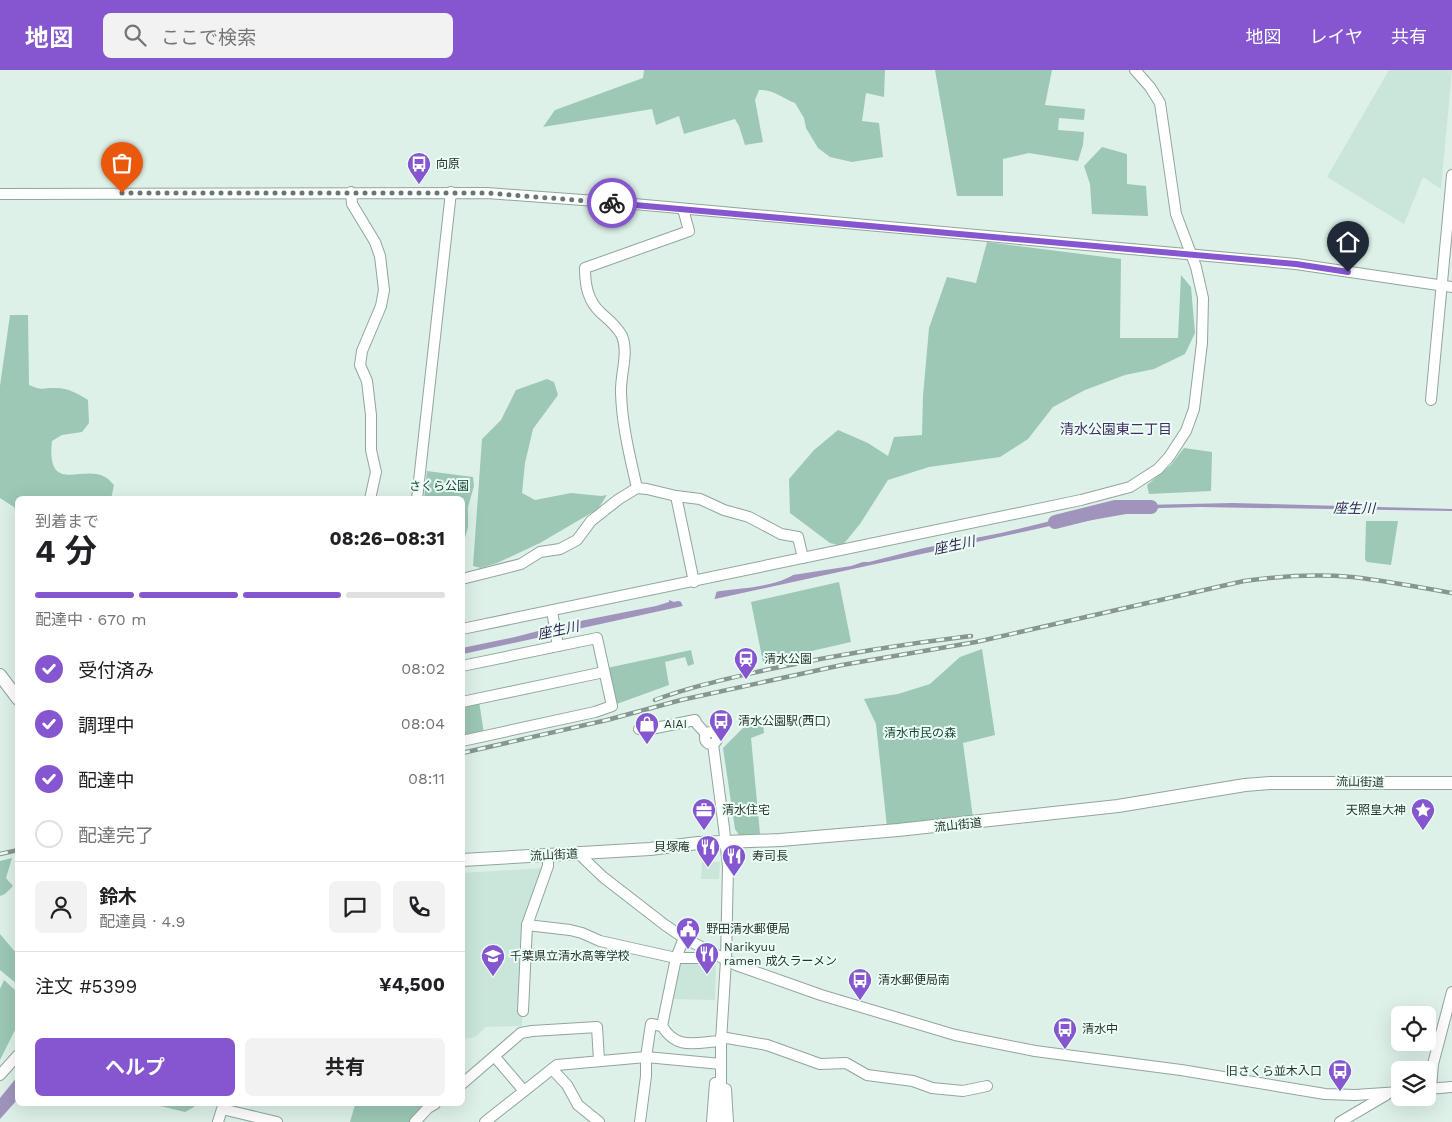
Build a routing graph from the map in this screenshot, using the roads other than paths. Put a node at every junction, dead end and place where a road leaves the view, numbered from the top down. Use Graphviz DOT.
graph roads {
  1 [pos="1134,70"];
  2 [pos="1452,175"];
  3 [pos="351,192"];
  4 [pos="451,192"];
  5 [pos="0,194"];
  6 [pos="683,210"];
  7 [pos="1191,255"];
  8 [pos="1447,286"];
  9 [pos="1431,400"];
  10 [pos="636,488"];
  11 [pos="371,496"];
  12 [pos="417,496"];
  13 [pos="676,496"];
  14 [pos="803,558"];
  15 [pos="465,578"];
  16 [pos="694,582"];
  17 [pos="552,616"];
  18 [pos="465,629"];
  19 [pos="557,643"];
  20 [pos="465,665"];
  21 [pos="604,672"];
  22 [pos="0,675"];
  23 [pos="15,695"];
  24 [pos="465,701"];
  25 [pos="639,729"];
  26 [pos="465,740"];
  27 [pos="1452,783"];
  28 [pos="726,842"];
  29 [pos="578,853"];
  30 [pos="548,855"];
  31 [pos="465,860"];
  32 [pos="527,925"];
  33 [pos="684,938"];
  34 [pos="711,952"];
  35 [pos="676,958"];
  36 [pos="726,960"];
  37 [pos="1452,992"];
  38 [pos="523,1011"];
  39 [pos="662,1026"];
  40 [pos="721,1039"];
  41 [pos="495,1057"];
  42 [pos="646,1057"];
  43 [pos="15,1058"];
  44 [pos="599,1060"];
  45 [pos="1434,1061"];
  46 [pos="721,1068"];
  47 [pos="552,1069"];
  48 [pos="0,1075"];
  49 [pos="465,1082"];
  50 [pos="987,1086"];
  51 [pos="1452,1086"];
  52 [pos="1436,1088"];
  53 [pos="524,1091"];
  54 [pos="1389,1093"];
  55 [pos="432,1106"];
  56 [pos="218,1122"];
  57 [pos="277,1122"];
  58 [pos="415,1122"];
  59 [pos="485,1122"];
  60 [pos="599,1122"];
  61 [pos="640,1122"];
  62 [pos="712,1122"];
  63 [pos="721,1122"];
  64 [pos="728,1122"];
  65 [pos="1340,1122"];
  1 -- 7 [label="street"];
  2 -- 8 [label="street"];
  3 -- 4 [label="street"];
  3 -- 5 [label="street"];
  3 -- 11 [label="street"];
  4 -- 6 [label="street"];
  4 -- 12 [label="street"];
  6 -- 7 [label="street"];
  6 -- 10 [label="street"];
  7 -- 8 [label="street"];
  7 -- 14 [label="street"];
  8 -- 9 [label="street"];
  10 -- 13 [label="street"];
  10 -- 15 [label="street"];
  13 -- 14 [label="street"];
  13 -- 16 [label="street"];
  14 -- 16 [label="street"];
  16 -- 17 [label="street"];
  17 -- 18 [label="street"];
  17 -- 19 [label="street"];
  19 -- 20 [label="street"];
  19 -- 21 [label="street"];
  21 -- 24 [label="street"];
  21 -- 26 [label="street"];
  22 -- 23 [label="main road"];
  25 -- 28 [label="street"];
  27 -- 28 [label="main road, 流山街道"];
  28 -- 29 [label="main road, 流山街道"];
  28 -- 36 [label="street"];
  29 -- 30 [label="main road, 流山街道"];
  29 -- 33 [label="street"];
  30 -- 31 [label="main road, 流山街道"];
  30 -- 32 [label="street"];
  32 -- 35 [label="street"];
  32 -- 38 [label="street"];
  33 -- 34 [label="street"];
  33 -- 35 [label="street"];
  34 -- 35 [label="street"];
  34 -- 36 [label="street"];
  35 -- 39 [label="street"];
  36 -- 40 [label="street"];
  36 -- 54 [label="street"];
  37 -- 45 [label="street"];
  39 -- 40 [label="street"];
  39 -- 42 [label="street"];
  40 -- 46 [label="street"];
  40 -- 50 [label="street"];
  41 -- 44 [label="street"];
  41 -- 49 [label="street"];
  41 -- 53 [label="street"];
  42 -- 44 [label="street"];
  42 -- 46 [label="street"];
  42 -- 61 [label="street"];
  43 -- 48 [label="street"];
  44 -- 47 [label="street"];
  46 -- 62 [label="street"];
  46 -- 63 [label="street"];
  46 -- 64 [label="street"];
  47 -- 53 [label="street"];
  47 -- 60 [label="street"];
  51 -- 52 [label="street"];
  53 -- 59 [label="street"];
  54 -- 65 [label="street"];
  55 -- 58 [label="street"];
  56 -- 57 [label="street"];
}
